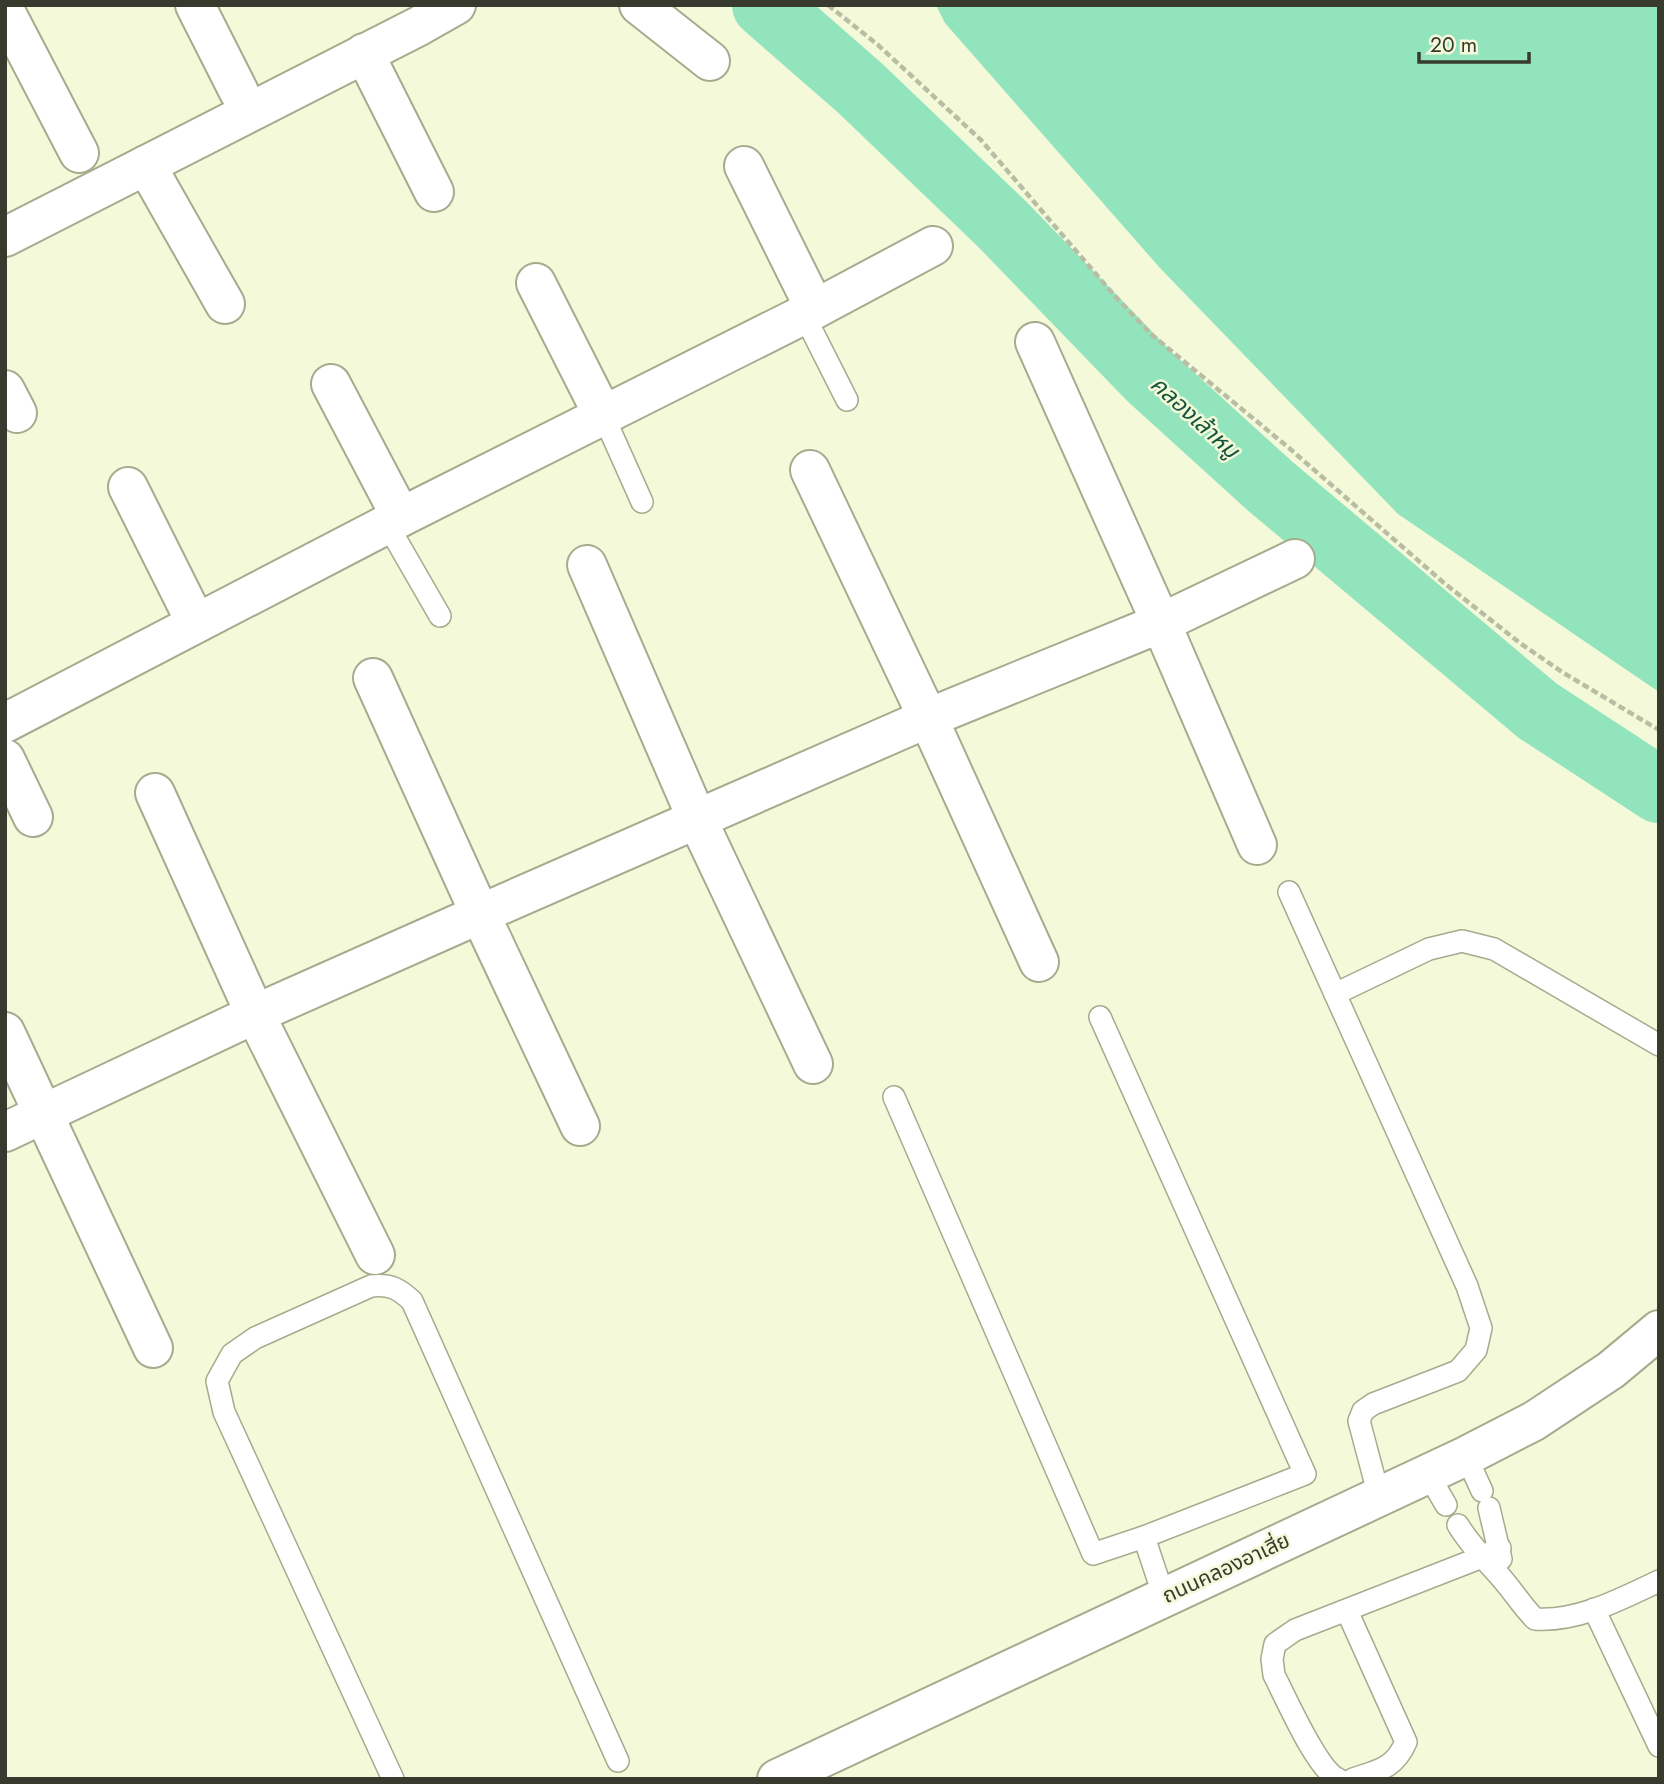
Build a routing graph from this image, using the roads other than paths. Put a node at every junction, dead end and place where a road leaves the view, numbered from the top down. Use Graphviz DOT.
graph roads {
  1 [pos="195,5"];
  2 [pos="456,5"];
  3 [pos="639,5"];
  4 [pos="5,10"];
  5 [pos="414,16"];
  6 [pos="364,53"];
  7 [pos="710,61"];
  8 [pos="239,92"];
  9 [pos="79,153"];
  10 [pos="146,165"];
  11 [pos="744,166"];
  12 [pos="434,192"];
  13 [pos="5,237"];
  14 [pos="933,246"];
  15 [pos="536,283"];
  16 [pos="225,304"];
  17 [pos="810,312"];
  18 [pos="1035,342"];
  19 [pos="331,384"];
  20 [pos="847,400"];
  21 [pos="604,417"];
  22 [pos="810,470"];
  23 [pos="128,487"];
  24 [pos="642,502"];
  25 [pos="394,520"];
  26 [pos="1295,559"];
  27 [pos="587,565"];
  28 [pos="440,615"];
  29 [pos="196,623"];
  30 [pos="1161,623"];
  31 [pos="373,678"];
  32 [pos="928,718"];
  33 [pos="5,723"];
  34 [pos="5,759"];
  35 [pos="155,793"];
  36 [pos="33,817"];
  37 [pos="697,819"];
  38 [pos="1257,845"];
  39 [pos="1289,892"];
  40 [pos="480,914"];
  41 [pos="1040,962"];
  42 [pos="1335,994"];
  43 [pos="255,1014"];
  44 [pos="1100,1017"];
  45 [pos="5,1032"];
  46 [pos="1659,1045"];
  47 [pos="813,1064"];
  48 [pos="894,1097"];
  49 [pos="44,1114"];
  50 [pos="580,1126"];
  51 [pos="5,1132"];
  52 [pos="375,1255"];
  53 [pos="1659,1330"];
  54 [pos="153,1348"];
  55 [pos="1466,1456"];
  56 [pos="1379,1496"];
  57 [pos="1458,1525"];
  58 [pos="1144,1537"];
  59 [pos="1491,1553"];
  60 [pos="1659,1581"];
  61 [pos="1164,1597"];
  62 [pos="1594,1609"];
  63 [pos="1347,1611"];
  64 [pos="1659,1746"];
  65 [pos="618,1761"];
  66 [pos="826,1768"];
  67 [pos="393,1779"];
  68 [pos="777,1779"];
  69 [pos="1338,1779"];
  70 [pos="1353,1779"];
  1 -- 8 [label="street"];
  2 -- 5 [label="street"];
  3 -- 7 [label="street"];
  4 -- 9 [label="street"];
  5 -- 6 [label="street"];
  6 -- 10 [label="street"];
  6 -- 12 [label="street"];
  10 -- 13 [label="street"];
  10 -- 16 [label="street"];
  11 -- 17 [label="street"];
  14 -- 17 [label="street"];
  15 -- 21 [label="street"];
  17 -- 20 [label="lane"];
  17 -- 21 [label="street"];
  18 -- 30 [label="street"];
  19 -- 25 [label="street"];
  21 -- 24 [label="lane"];
  21 -- 25 [label="street"];
  22 -- 32 [label="street"];
  23 -- 29 [label="street"];
  25 -- 28 [label="lane"];
  25 -- 29 [label="street"];
  26 -- 30 [label="street"];
  27 -- 37 [label="street"];
  29 -- 33 [label="street"];
  30 -- 32 [label="street"];
  30 -- 38 [label="street"];
  31 -- 40 [label="street"];
  32 -- 37 [label="street"];
  32 -- 41 [label="street"];
  34 -- 36 [label="street"];
  35 -- 43 [label="street"];
  37 -- 40 [label="street"];
  37 -- 47 [label="street"];
  39 -- 42 [label="lane"];
  40 -- 43 [label="street"];
  40 -- 50 [label="street"];
  42 -- 46 [label="lane"];
  42 -- 56 [label="lane"];
  43 -- 49 [label="street"];
  43 -- 52 [label="street"];
  44 -- 58 [label="lane"];
  45 -- 49 [label="street"];
  48 -- 58 [label="lane"];
  49 -- 51 [label="street"];
  49 -- 54 [label="street"];
  53 -- 55 [label="street, ถนนคลองอาเสี่ย"];
  55 -- 56 [label="street, ถนนคลองอาเสี่ย"];
  55 -- 59 [label="lane"];
  56 -- 61 [label="street, ถนนคลองอาเสี่ย"];
  57 -- 59 [label="lane"];
  58 -- 61 [label="lane"];
  59 -- 62 [label="lane"];
  59 -- 63 [label="lane"];
  60 -- 62 [label="lane"];
  61 -- 66 [label="street, ถนนคลองอาเสี่ย"];
  62 -- 64 [label="lane"];
  63 -- 69 [label="lane"];
  63 -- 70 [label="lane"];
  65 -- 67 [label="lane"];
  66 -- 68 [label="street, ถนนคลองอาเสี่ย"];
}
